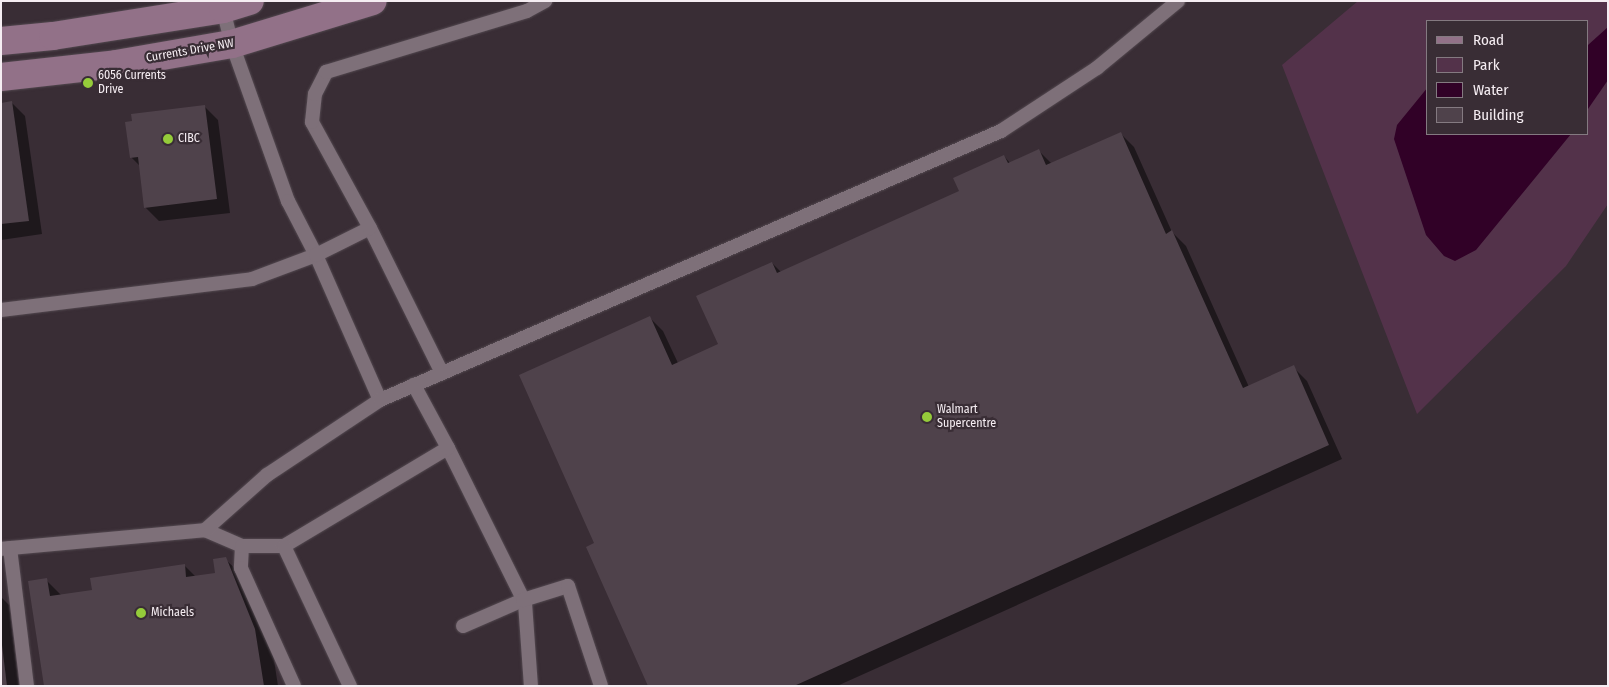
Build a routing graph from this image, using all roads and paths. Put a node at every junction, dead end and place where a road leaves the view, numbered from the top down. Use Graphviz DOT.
graph roads {
  1 [pos="250,1"];
  2 [pos="373,1"];
  3 [pos="545,1"];
  4 [pos="1178,1"];
  5 [pos="223,9"];
  6 [pos="1,41"];
  7 [pos="232,44"];
  8 [pos="1,77"];
  9 [pos="370,228"];
  10 [pos="316,255"];
  11 [pos="1,310"];
  12 [pos="442,373"];
  13 [pos="414,385"];
  14 [pos="380,400"];
  15 [pos="448,448"];
  16 [pos="205,530"];
  17 [pos="242,546"];
  18 [pos="284,546"];
  19 [pos="6,548"];
  20 [pos="523,600"];
  21 [pos="463,626"];
  22 [pos="26,686"];
  23 [pos="294,686"];
  24 [pos="350,686"];
  25 [pos="530,686"];
  26 [pos="601,686"];
  1 -- 5 [label="street"];
  2 -- 7 [label="street, Currents Drive NW"];
  3 -- 9 [label="lane"];
  4 -- 12 [label="lane"];
  5 -- 6 [label="street"];
  5 -- 7 [label="lane"];
  7 -- 8 [label="street, Currents Drive NW"];
  7 -- 10 [label="lane"];
  9 -- 10 [label="lane"];
  9 -- 12 [label="lane"];
  10 -- 11 [label="lane"];
  10 -- 14 [label="lane"];
  12 -- 13 [label="lane"];
  13 -- 14 [label="lane"];
  13 -- 15 [label="lane"];
  14 -- 16 [label="lane"];
  15 -- 18 [label="lane"];
  15 -- 20 [label="lane"];
  16 -- 17 [label="lane"];
  16 -- 19 [label="lane"];
  17 -- 18 [label="lane"];
  17 -- 23 [label="lane"];
  18 -- 24 [label="lane"];
  19 -- 22 [label="lane"];
  20 -- 21 [label="lane"];
  20 -- 25 [label="lane"];
  20 -- 26 [label="lane"];
}
